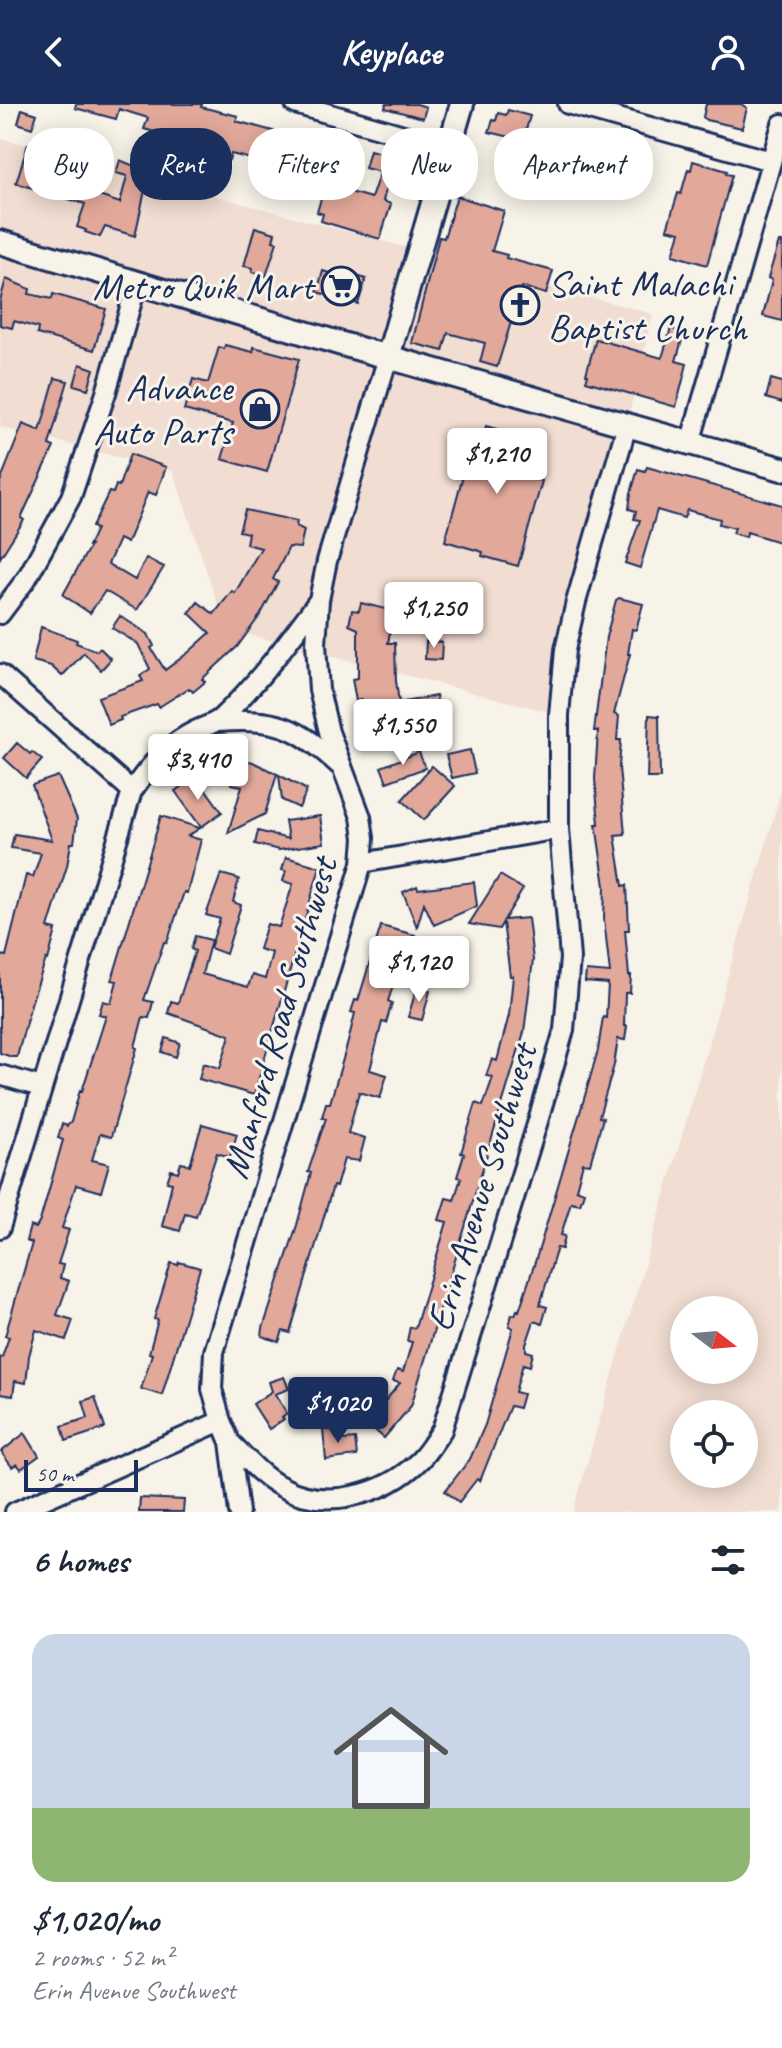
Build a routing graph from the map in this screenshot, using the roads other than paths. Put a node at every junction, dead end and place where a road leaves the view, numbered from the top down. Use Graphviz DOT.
graph roads {
  1 [pos="295,104"];
  2 [pos="462,104"];
  3 [pos="568,104"];
  4 [pos="782,124"];
  5 [pos="455,128"];
  6 [pos="381,129"];
  7 [pos="771,161"];
  8 [pos="434,200"];
  9 [pos="0,242"];
  10 [pos="137,283"];
  11 [pos="388,357"];
  12 [pos="627,425"];
  13 [pos="690,443"];
  14 [pos="782,469"];
  15 [pos="319,600"];
  16 [pos="0,614"];
  17 [pos="0,674"];
  18 [pos="218,722"];
  19 [pos="344,770"];
  20 [pos="132,791"];
  21 [pos="559,829"];
  22 [pos="362,863"];
  23 [pos="0,1075"];
  24 [pos="41,1087"];
  25 [pos="0,1228"];
  26 [pos="221,1421"];
  27 [pos="230,1442"];
  28 [pos="15,1512"];
  29 [pos="239,1512"];
  1 -- 6 [label="street"];
  2 -- 5 [label="main road"];
  3 -- 7 [label="street"];
  4 -- 7 [label="street"];
  7 -- 13 [label="street"];
  8 -- 11 [label="main road"];
  9 -- 10 [label="main road"];
  10 -- 11 [label="main road"];
  10 -- 16 [label="street"];
  11 -- 12 [label="main road"];
  11 -- 15 [label="street, Manford Road Southwest"];
  12 -- 13 [label="main road"];
  12 -- 21 [label="street, Erin Avenue Southwest"];
  13 -- 14 [label="main road"];
  15 -- 18 [label="street"];
  15 -- 19 [label="street, Manford Road Southwest"];
  17 -- 20 [label="street"];
  18 -- 19 [label="street"];
  18 -- 20 [label="street"];
  19 -- 22 [label="street, Manford Road Southwest"];
  20 -- 24 [label="street"];
  21 -- 22 [label="street"];
  21 -- 27 [label="street, Erin Avenue Southwest"];
  22 -- 26 [label="street, Manford Road Southwest"];
  23 -- 24 [label="street"];
  24 -- 25 [label="street"];
  26 -- 27 [label="street, Manford Road Southwest"];
  26 -- 28 [label="street"];
  27 -- 29 [label="street, Manford Road Southwest"];
}
